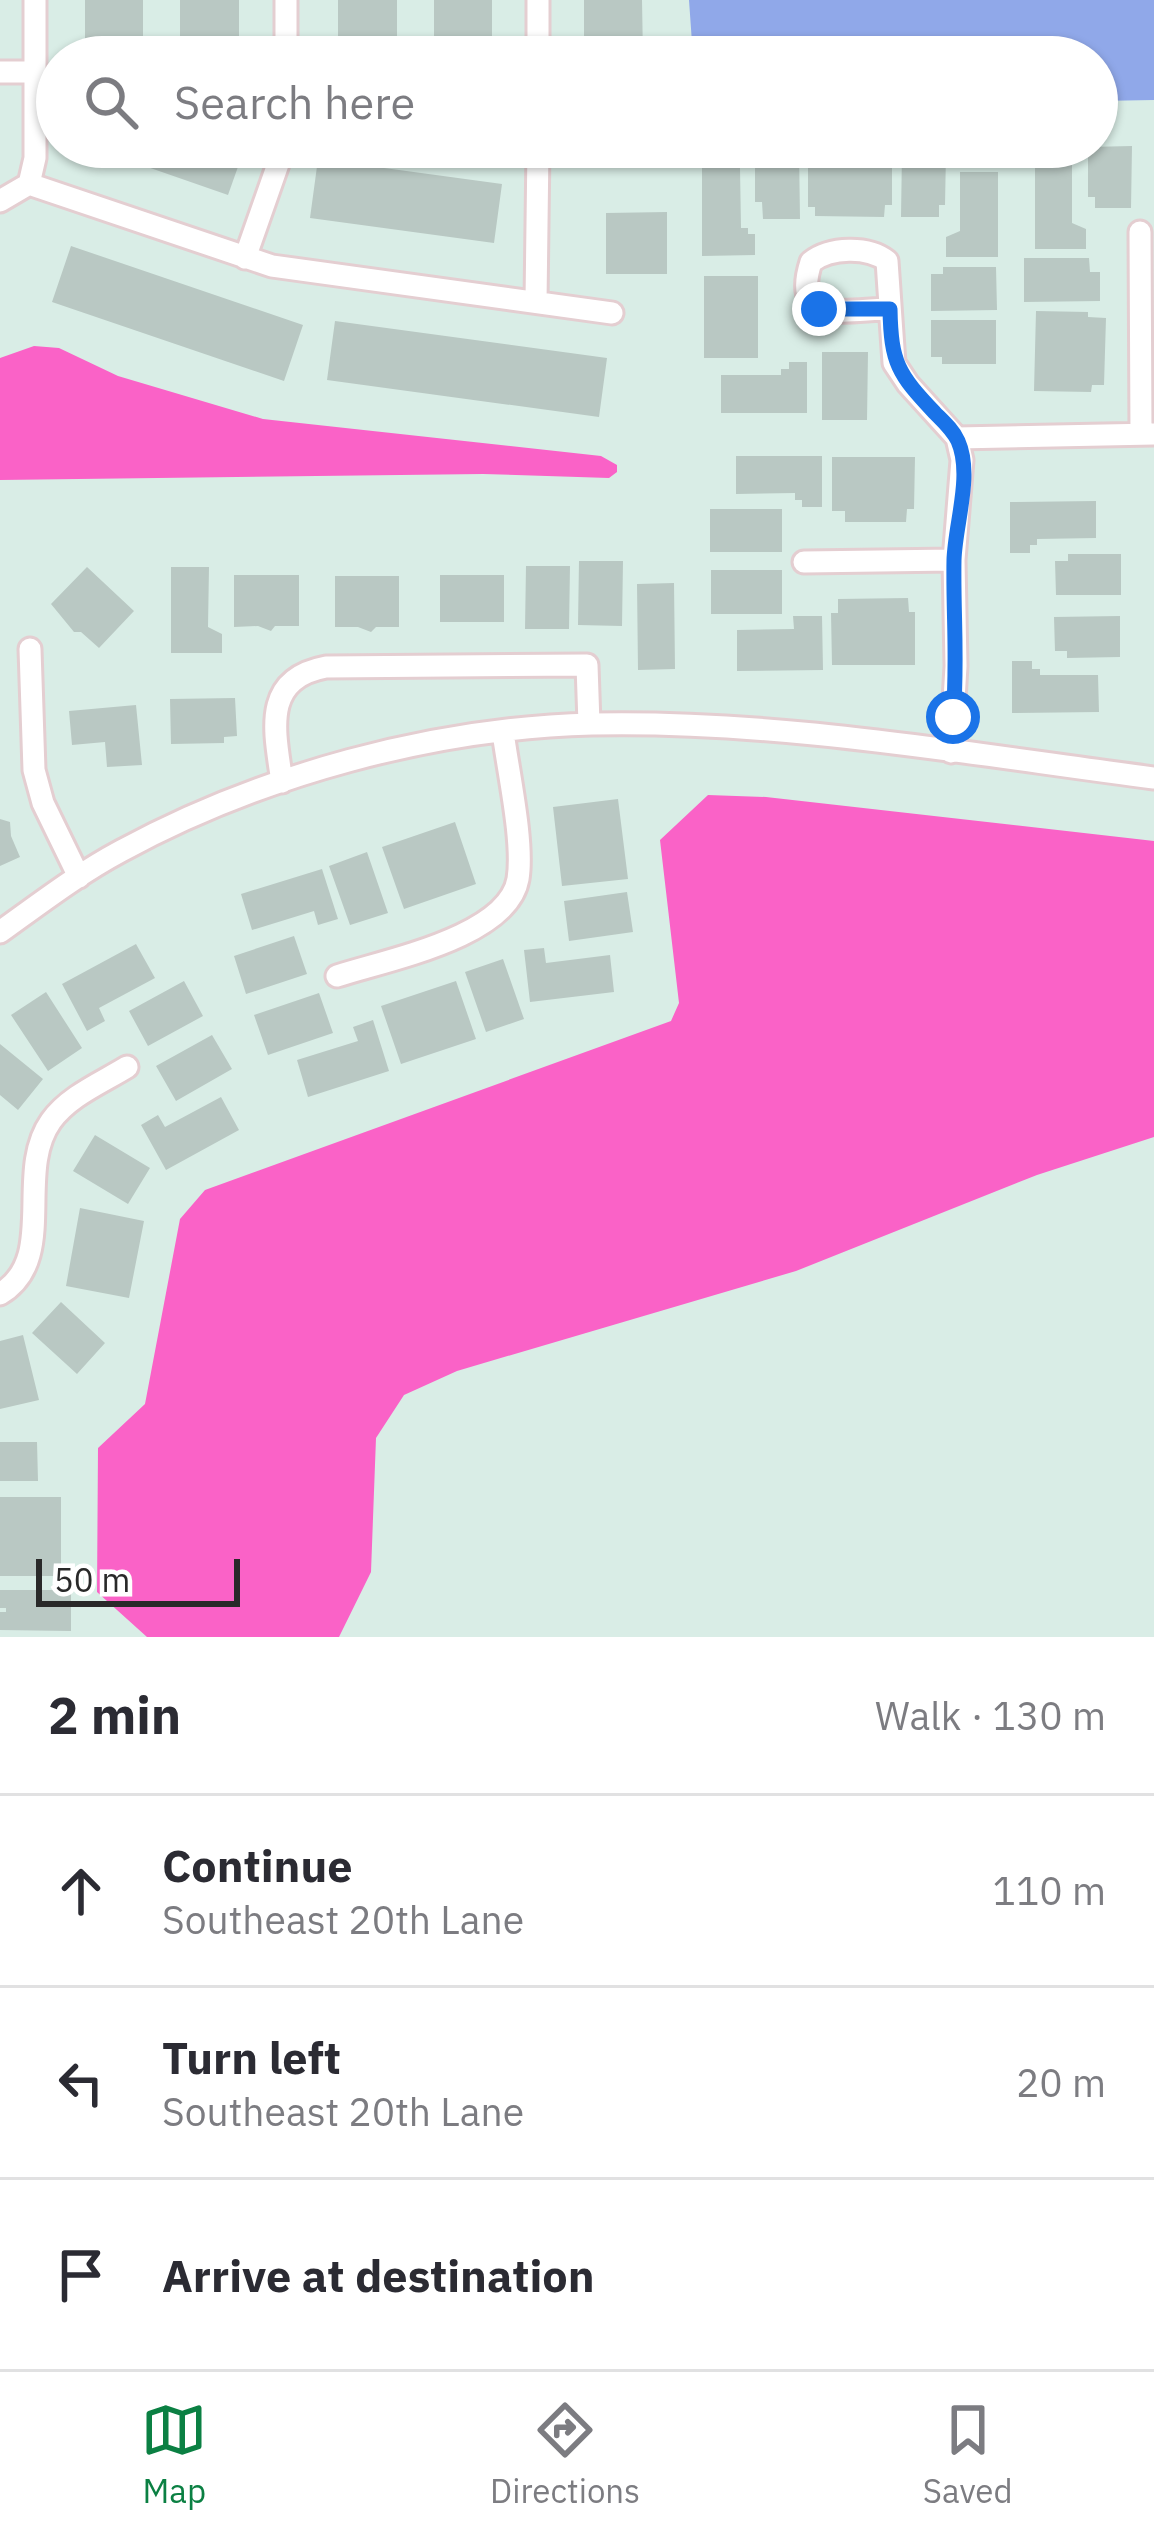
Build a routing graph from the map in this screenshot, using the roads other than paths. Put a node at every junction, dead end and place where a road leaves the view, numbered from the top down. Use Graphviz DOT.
graph roads {
  1 [pos="34,0"];
  2 [pos="286,0"];
  3 [pos="538,0"];
  4 [pos="286,36"];
  5 [pos="538,36"];
  6 [pos="0,72"];
  7 [pos="35,72"];
  8 [pos="276,168"];
  9 [pos="538,168"];
  10 [pos="29,184"];
  11 [pos="0,201"];
  12 [pos="1140,232"];
  13 [pos="244,258"];
  14 [pos="536,302"];
  15 [pos="890,309"];
  16 [pos="612,313"];
  17 [pos="1147,434"];
  18 [pos="957,438"];
  19 [pos="954,560"];
  20 [pos="804,562"];
  21 [pos="30,649"];
  22 [pos="589,724"];
  23 [pos="503,732"];
  24 [pos="951,752"];
  25 [pos="1154,778"];
  26 [pos="282,782"];
  27 [pos="79,877"];
  28 [pos="0,932"];
  29 [pos="337,976"];
  30 [pos="128,1067"];
  31 [pos="0,1294"];
  1 -- 7 [label="street"];
  2 -- 4 [label="street"];
  3 -- 5 [label="street"];
  6 -- 7 [label="street"];
  7 -- 10 [label="street"];
  8 -- 13 [label="street"];
  9 -- 14 [label="street"];
  10 -- 11 [label="street"];
  10 -- 13 [label="street"];
  12 -- 17 [label="street"];
  13 -- 14 [label="street"];
  14 -- 16 [label="street"];
  15 -- 18 [label="street"];
  17 -- 18 [label="street"];
  18 -- 19 [label="street"];
  19 -- 20 [label="street"];
  19 -- 24 [label="street"];
  21 -- 27 [label="street"];
  22 -- 23 [label="street"];
  22 -- 24 [label="street"];
  22 -- 26 [label="street"];
  23 -- 26 [label="street"];
  23 -- 29 [label="street"];
  24 -- 25 [label="street"];
  26 -- 27 [label="street"];
  27 -- 28 [label="street"];
  30 -- 31 [label="street"];
}
